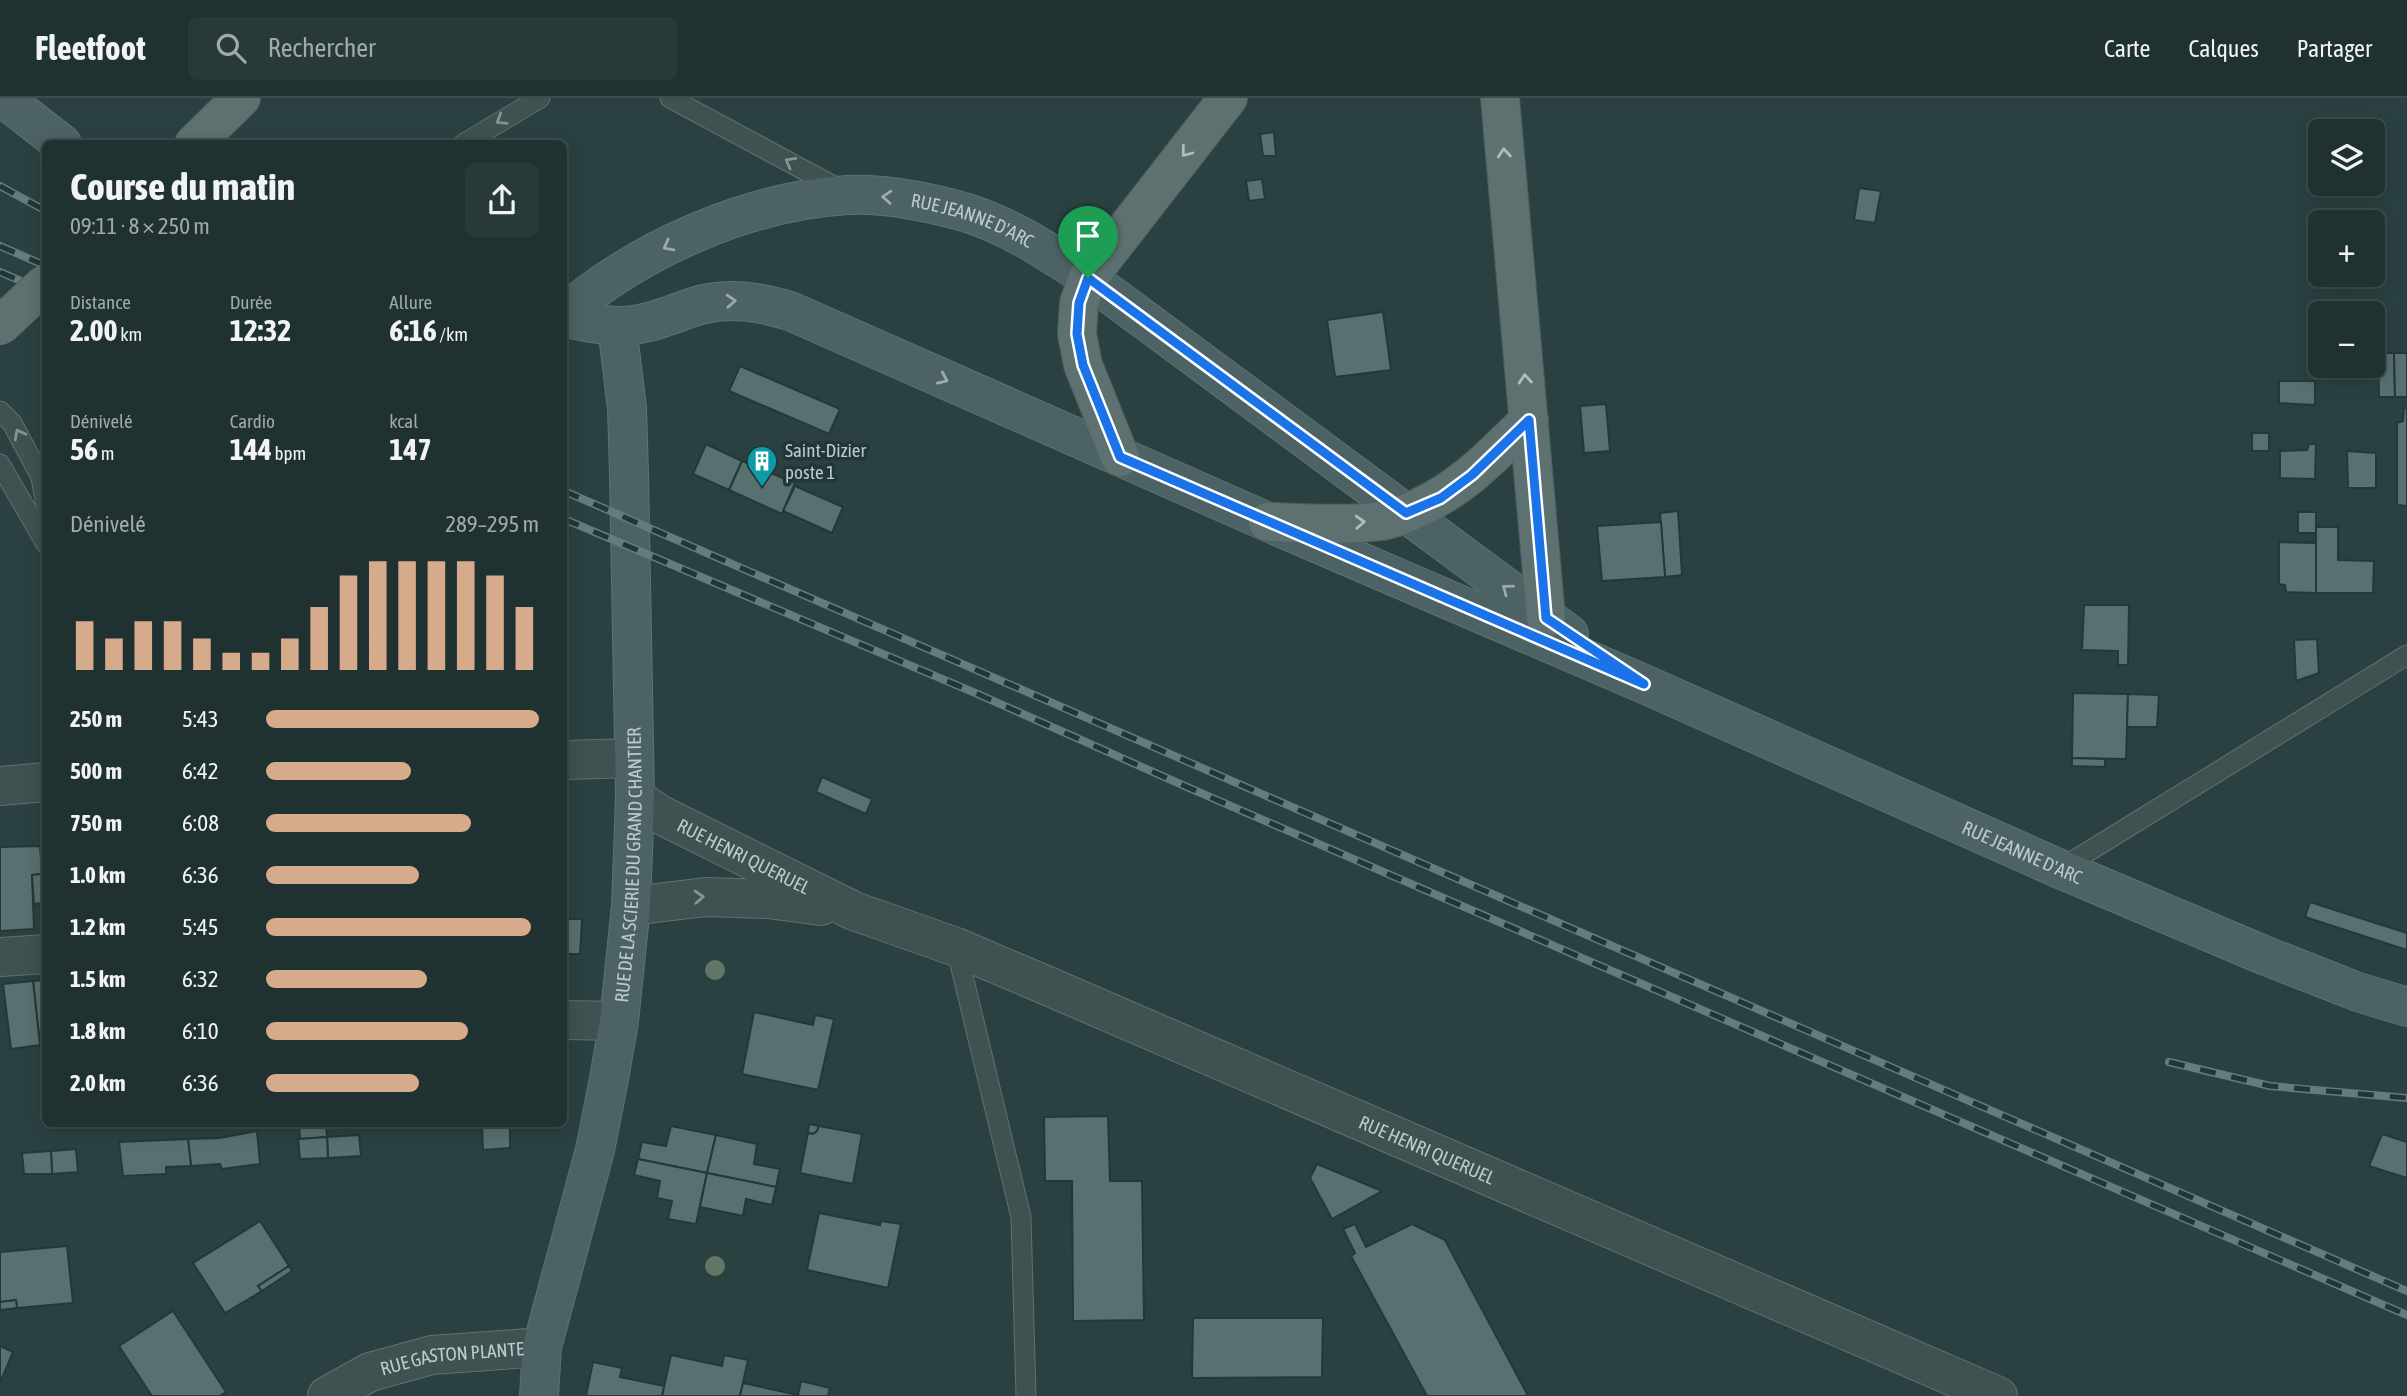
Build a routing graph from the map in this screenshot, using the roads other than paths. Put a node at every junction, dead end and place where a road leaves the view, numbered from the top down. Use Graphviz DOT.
graph roads {
  1 [pos="6,98"];
  2 [pos="241,98"];
  3 [pos="540,98"];
  4 [pos="670,98"];
  5 [pos="1227,98"];
  6 [pos="1500,98"];
  7 [pos="57,140"];
  8 [pos="198,140"];
  9 [pos="470,140"];
  10 [pos="850,195"];
  11 [pos="1088,278"];
  12 [pos="42,288"];
  13 [pos="567,313"];
  14 [pos="567,317"];
  15 [pos="0,326"];
  16 [pos="617,326"];
  17 [pos="0,411"];
  18 [pos="1529,420"];
  19 [pos="1120,457"];
  20 [pos="0,464"];
  21 [pos="42,483"];
  22 [pos="1406,513"];
  23 [pos="1268,522"];
  24 [pos="42,537"];
  25 [pos="1546,618"];
  26 [pos="2407,654"];
  27 [pos="1644,684"];
  28 [pos="634,758"];
  29 [pos="567,760"];
  30 [pos="42,782"];
  31 [pos="0,786"];
  32 [pos="635,797"];
  33 [pos="2060,869"];
  34 [pos="631,906"];
  35 [pos="854,911"];
  36 [pos="956,947"];
  37 [pos="42,954"];
  38 [pos="0,957"];
  39 [pos="2407,1007"];
  40 [pos="567,1020"];
  41 [pos="619,1021"];
  42 [pos="542,1347"];
  43 [pos="327,1396"];
  44 [pos="539,1396"];
  45 [pos="1026,1396"];
  46 [pos="1998,1396"];
  1 -- 7 [label="main road"];
  2 -- 8 [label="main road"];
  3 -- 9 [label="lane, one-way"];
  10 -- 4 [label="lane, one-way"];
  5 -- 11 [label="main road, one-way"];
  18 -- 6 [label="main road, one-way"];
  11 -- 10 [label="main road, RUE JEANNE D'ARC, one-way"];
  10 -- 13 [label="main road, RUE JEANNE D'ARC, one-way"];
  11 -- 19 [label="main road"];
  11 -- 22 [label="main road, RUE JEANNE D'ARC"];
  12 -- 15 [label="main road, bridge"];
  14 -- 16 [label="main road, RUE JEANNE D'ARC"];
  16 -- 19 [label="main road, RUE JEANNE D'ARC, one-way"];
  16 -- 28 [label="main road, RUE DE LA SCIERIE DU GRAND CHANTIER"];
  21 -- 17 [label="lane, one-way"];
  18 -- 22 [label="main road"];
  18 -- 25 [label="main road"];
  19 -- 23 [label="main road, RUE JEANNE D'ARC"];
  20 -- 24 [label="lane"];
  23 -- 22 [label="main road, one-way"];
  25 -- 22 [label="main road, RUE JEANNE D'ARC, one-way"];
  23 -- 27 [label="main road, RUE JEANNE D'ARC"];
  25 -- 27 [label="main road, RUE JEANNE D'ARC"];
  26 -- 33 [label="lane"];
  27 -- 33 [label="main road, RUE JEANNE D'ARC"];
  28 -- 29 [label="street"];
  28 -- 32 [label="main road, RUE DE LA SCIERIE DU GRAND CHANTIER"];
  30 -- 31 [label="street"];
  32 -- 34 [label="main road, RUE DE LA SCIERIE DU GRAND CHANTIER"];
  32 -- 35 [label="street, RUE HENRI QUERUEL"];
  33 -- 39 [label="main road, RUE JEANNE D'ARC"];
  34 -- 35 [label="street, RUE HENRI QUERUEL, one-way"];
  34 -- 41 [label="main road, RUE DE LA SCIERIE DU GRAND CHANTIER"];
  35 -- 36 [label="street, RUE HENRI QUERUEL"];
  36 -- 45 [label="lane"];
  36 -- 46 [label="street, RUE HENRI QUERUEL"];
  37 -- 38 [label="street"];
  40 -- 41 [label="street"];
  41 -- 42 [label="main road, RUE DE LA SCIERIE DU GRAND CHANTIER"];
  42 -- 43 [label="street, RUE GASTON PLANTE"];
  42 -- 44 [label="main road, RUE DE LA SCIERIE DU GRAND CHANTIER"];
}
